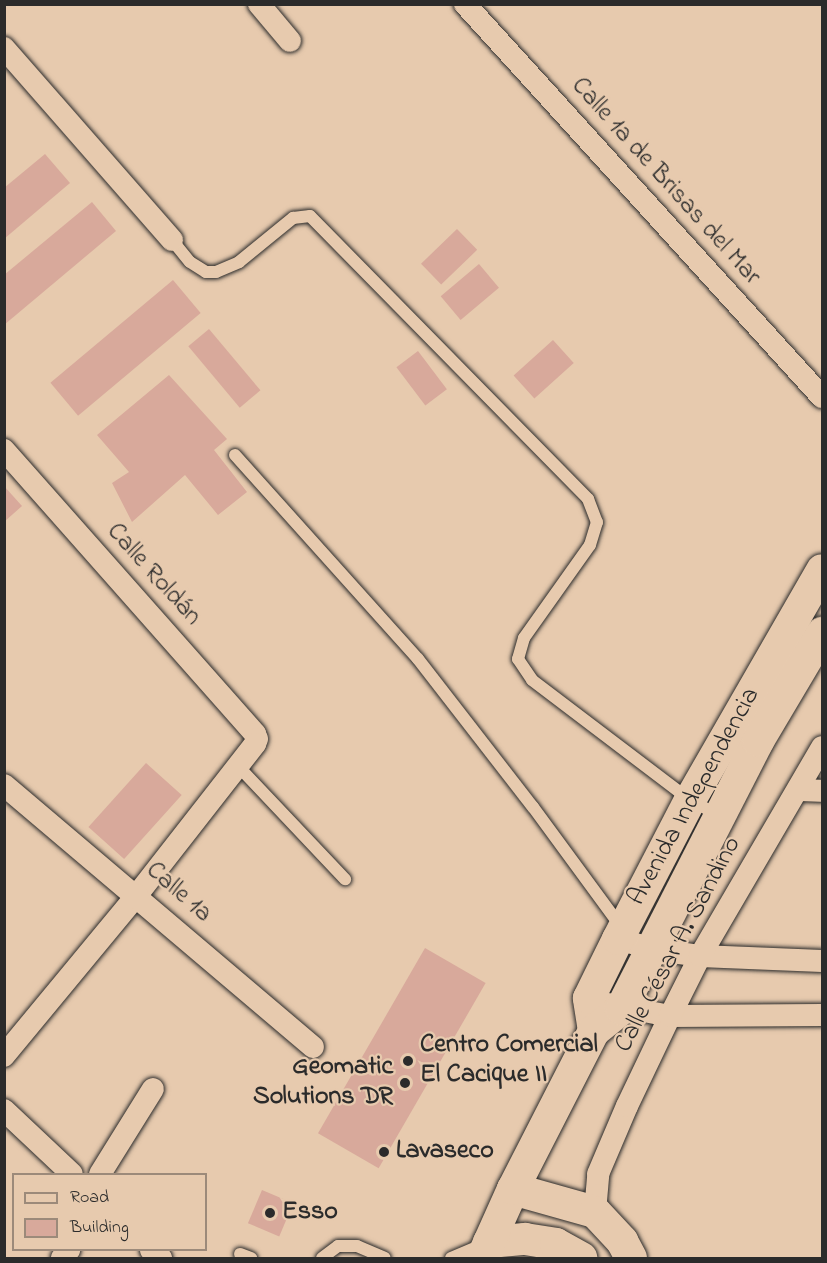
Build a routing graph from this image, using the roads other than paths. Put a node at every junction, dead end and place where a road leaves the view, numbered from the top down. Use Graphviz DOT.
graph roads {
  1 [pos="259,4"];
  2 [pos="465,4"];
  3 [pos="290,41"];
  4 [pos="4,48"];
  5 [pos="172,240"];
  6 [pos="822,397"];
  7 [pos="4,450"];
  8 [pos="235,455"];
  9 [pos="822,570"];
  10 [pos="822,633"];
  11 [pos="822,747"];
  12 [pos="238,766"];
  13 [pos="4,785"];
  14 [pos="798,789"];
  15 [pos="822,791"];
  16 [pos="690,800"];
  17 [pos="720,816"];
  18 [pos="345,879"];
  19 [pos="136,895"];
  20 [pos="621,935"];
  21 [pos="652,949"];
  22 [pos="700,956"];
  23 [pos="822,961"];
  24 [pos="589,998"];
  25 [pos="621,1009"];
  26 [pos="822,1015"];
  27 [pos="670,1016"];
  28 [pos="594,1031"];
  29 [pos="313,1047"];
  30 [pos="4,1056"];
  31 [pos="153,1089"];
  32 [pos="4,1110"];
  33 [pos="71,1173"];
  34 [pos="100,1173"];
  35 [pos="513,1189"];
  36 [pos="595,1212"];
  37 [pos="485,1250"];
  38 [pos="322,1258"];
  39 [pos="385,1258"];
  40 [pos="452,1258"];
  41 [pos="582,1258"];
  42 [pos="632,1258"];
  1 -- 3 [label="street"];
  2 -- 6 [label="street, Calle 1a de Brisas del Mar"];
  4 -- 5 [label="street"];
  5 -- 16 [label="lane"];
  7 -- 12 [label="street, Calle Roldán"];
  8 -- 20 [label="lane"];
  9 -- 16 [label="main road, Avenida Independencia"];
  10 -- 17 [label="main road, Avenida Independencia"];
  11 -- 14 [label="street, Calle César A. Sandino"];
  12 -- 18 [label="lane"];
  12 -- 19 [label="street"];
  13 -- 19 [label="street, Calle 1a"];
  14 -- 15 [label="street"];
  14 -- 22 [label="street, Calle César A. Sandino"];
  16 -- 17 [label="lane"];
  16 -- 20 [label="main road, Avenida Independencia"];
  17 -- 21 [label="main road, Avenida Independencia"];
  19 -- 29 [label="street, Calle 1a"];
  19 -- 30 [label="street"];
  20 -- 21 [label="street"];
  20 -- 24 [label="main road, Avenida Independencia"];
  21 -- 22 [label="street"];
  21 -- 25 [label="main road, Avenida Independencia"];
  22 -- 23 [label="street"];
  22 -- 27 [label="street, Calle César A. Sandino"];
  24 -- 25 [label="street"];
  24 -- 28 [label="main road"];
  25 -- 27 [label="street"];
  25 -- 28 [label="main road, Avenida Independencia"];
  26 -- 27 [label="street"];
  27 -- 36 [label="street, Calle César A. Sandino"];
  28 -- 35 [label="main road, Avenida Independencia"];
  31 -- 34 [label="street"];
  32 -- 33 [label="street"];
  35 -- 36 [label="main road"];
  35 -- 37 [label="main road, Avenida Independencia"];
  36 -- 42 [label="main road"];
  37 -- 40 [label="lane"];
  37 -- 41 [label="main road"];
  38 -- 39 [label="lane"];
}
